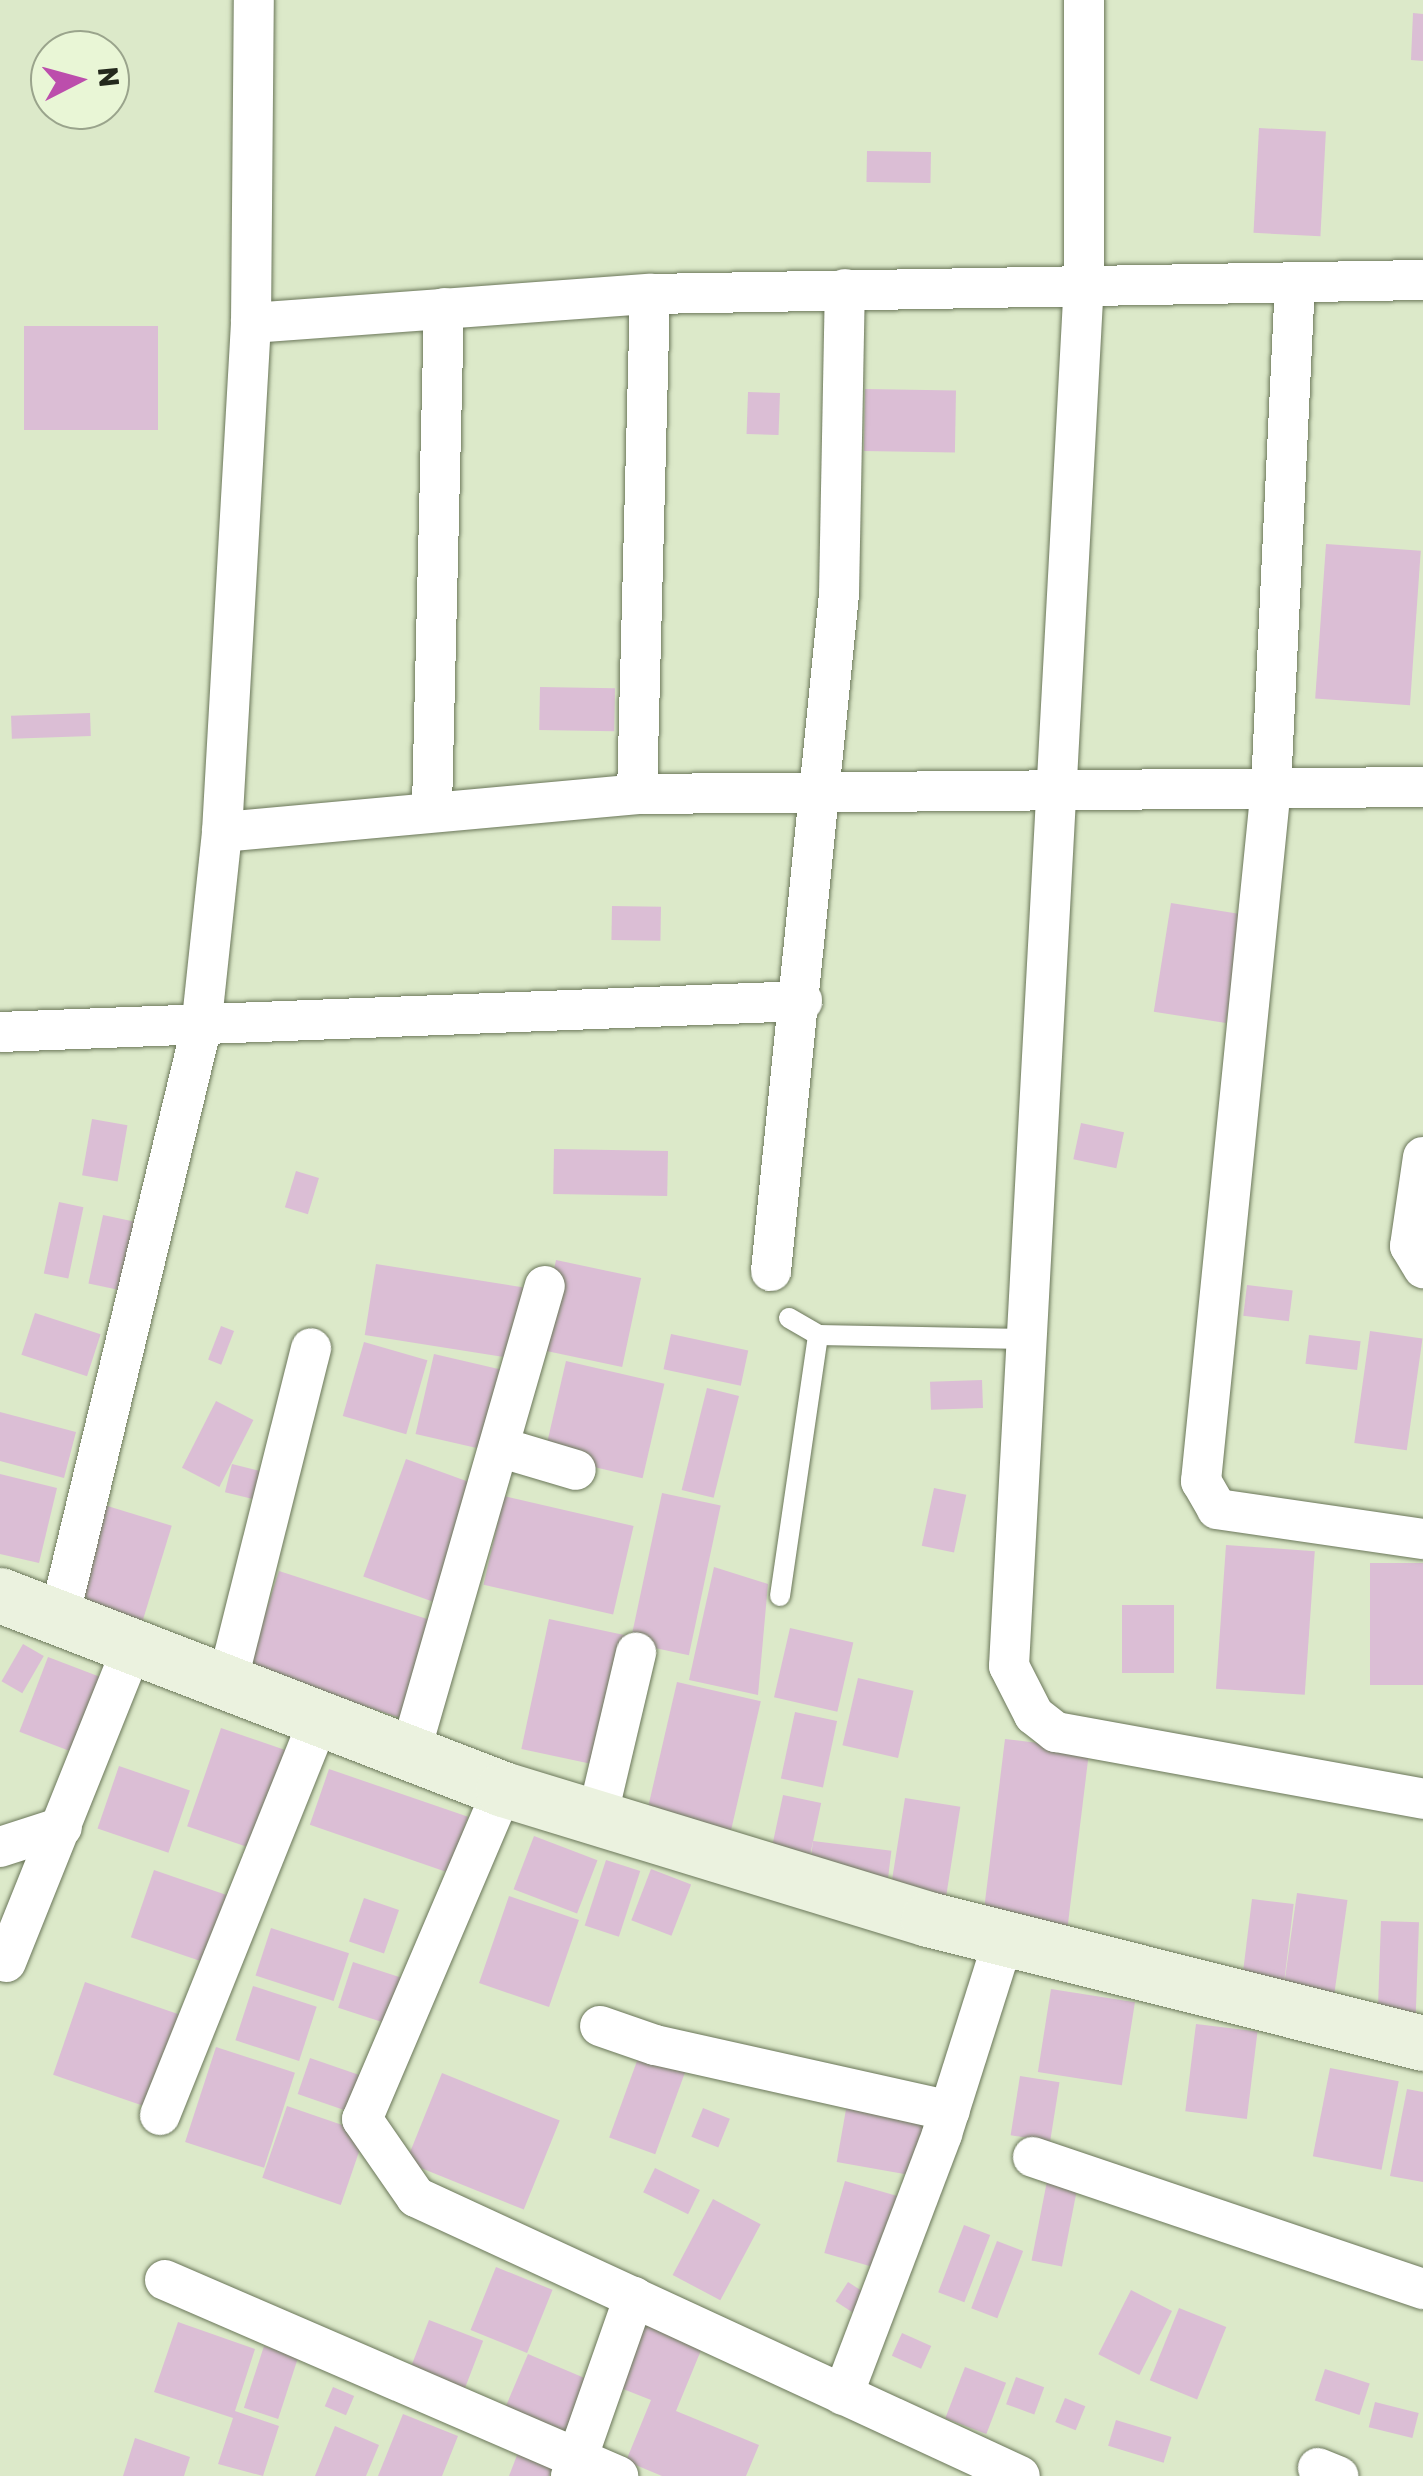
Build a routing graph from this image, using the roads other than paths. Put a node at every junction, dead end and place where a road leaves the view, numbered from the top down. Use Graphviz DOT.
graph roads {
  1 [pos="254,0"];
  2 [pos="1084,0"];
  3 [pos="1423,280"];
  4 [pos="1084,281"];
  5 [pos="1295,282"];
  6 [pos="845,289"];
  7 [pos="650,294"];
  8 [pos="444,308"];
  9 [pos="251,323"];
  10 [pos="1271,787"];
  11 [pos="1423,787"];
  12 [pos="1058,788"];
  13 [pos="818,792"];
  14 [pos="636,794"];
  15 [pos="432,808"];
  16 [pos="222,832"];
  17 [pos="802,1001"];
  18 [pos="201,1029"];
  19 [pos="0,1032"];
  20 [pos="1423,1157"];
  21 [pos="1423,1268"];
  22 [pos="771,1271"];
  23 [pos="546,1286"];
  24 [pos="789,1318"];
  25 [pos="818,1336"];
  26 [pos="1026,1338"];
  27 [pos="311,1348"];
  28 [pos="499,1447"];
  29 [pos="576,1470"];
  30 [pos="1423,1539"];
  31 [pos="0,1595"];
  32 [pos="780,1596"];
  33 [pos="59,1618"];
  34 [pos="133,1646"];
  35 [pos="636,1653"];
  36 [pos="227,1683"];
  37 [pos="318,1718"];
  38 [pos="410,1754"];
  39 [pos="503,1790"];
  40 [pos="1423,1799"];
  41 [pos="597,1818"];
  42 [pos="62,1827"];
  43 [pos="0,1847"];
  44 [pos="1004,1939"];
  45 [pos="6,1962"];
  46 [pos="600,2026"];
  47 [pos="1423,2043"];
  48 [pos="950,2111"];
  49 [pos="160,2115"];
  50 [pos="1034,2157"];
  51 [pos="165,2280"];
  52 [pos="1423,2290"];
  53 [pos="634,2298"];
  54 [pos="844,2394"];
  55 [pos="574,2467"];
  56 [pos="618,2476"];
  57 [pos="1020,2476"];
  1 -- 9 [label="street"];
  2 -- 4 [label="street"];
  3 -- 5 [label="street"];
  4 -- 5 [label="street"];
  4 -- 6 [label="street"];
  4 -- 12 [label="street"];
  5 -- 10 [label="street"];
  6 -- 7 [label="street"];
  6 -- 13 [label="street"];
  7 -- 8 [label="street"];
  7 -- 14 [label="street"];
  8 -- 9 [label="street"];
  8 -- 15 [label="street"];
  9 -- 16 [label="street"];
  10 -- 11 [label="street"];
  10 -- 12 [label="street"];
  10 -- 30 [label="street"];
  12 -- 13 [label="street"];
  12 -- 26 [label="street"];
  13 -- 14 [label="street"];
  13 -- 17 [label="street"];
  14 -- 15 [label="street"];
  15 -- 16 [label="street"];
  16 -- 18 [label="street"];
  17 -- 18 [label="street"];
  17 -- 22 [label="street"];
  18 -- 19 [label="street"];
  18 -- 33 [label="street"];
  20 -- 21 [label="street"];
  23 -- 28 [label="street"];
  24 -- 25 [label="lane"];
  25 -- 26 [label="lane"];
  25 -- 32 [label="lane"];
  26 -- 40 [label="street"];
  27 -- 36 [label="street"];
  28 -- 29 [label="street"];
  28 -- 38 [label="street"];
  31 -- 33 [label="street"];
  33 -- 34 [label="street"];
  34 -- 36 [label="street"];
  34 -- 42 [label="street"];
  35 -- 41 [label="street"];
  36 -- 37 [label="street"];
  37 -- 38 [label="street"];
  37 -- 49 [label="street"];
  38 -- 39 [label="street"];
  39 -- 41 [label="street"];
  39 -- 53 [label="street"];
  41 -- 44 [label="street"];
  42 -- 43 [label="street"];
  42 -- 45 [label="street"];
  44 -- 47 [label="street"];
  44 -- 48 [label="street"];
  46 -- 48 [label="street"];
  48 -- 54 [label="street"];
  50 -- 52 [label="street"];
  51 -- 55 [label="street"];
  53 -- 54 [label="street"];
  53 -- 55 [label="street"];
  54 -- 57 [label="street"];
  55 -- 56 [label="street"];
}
